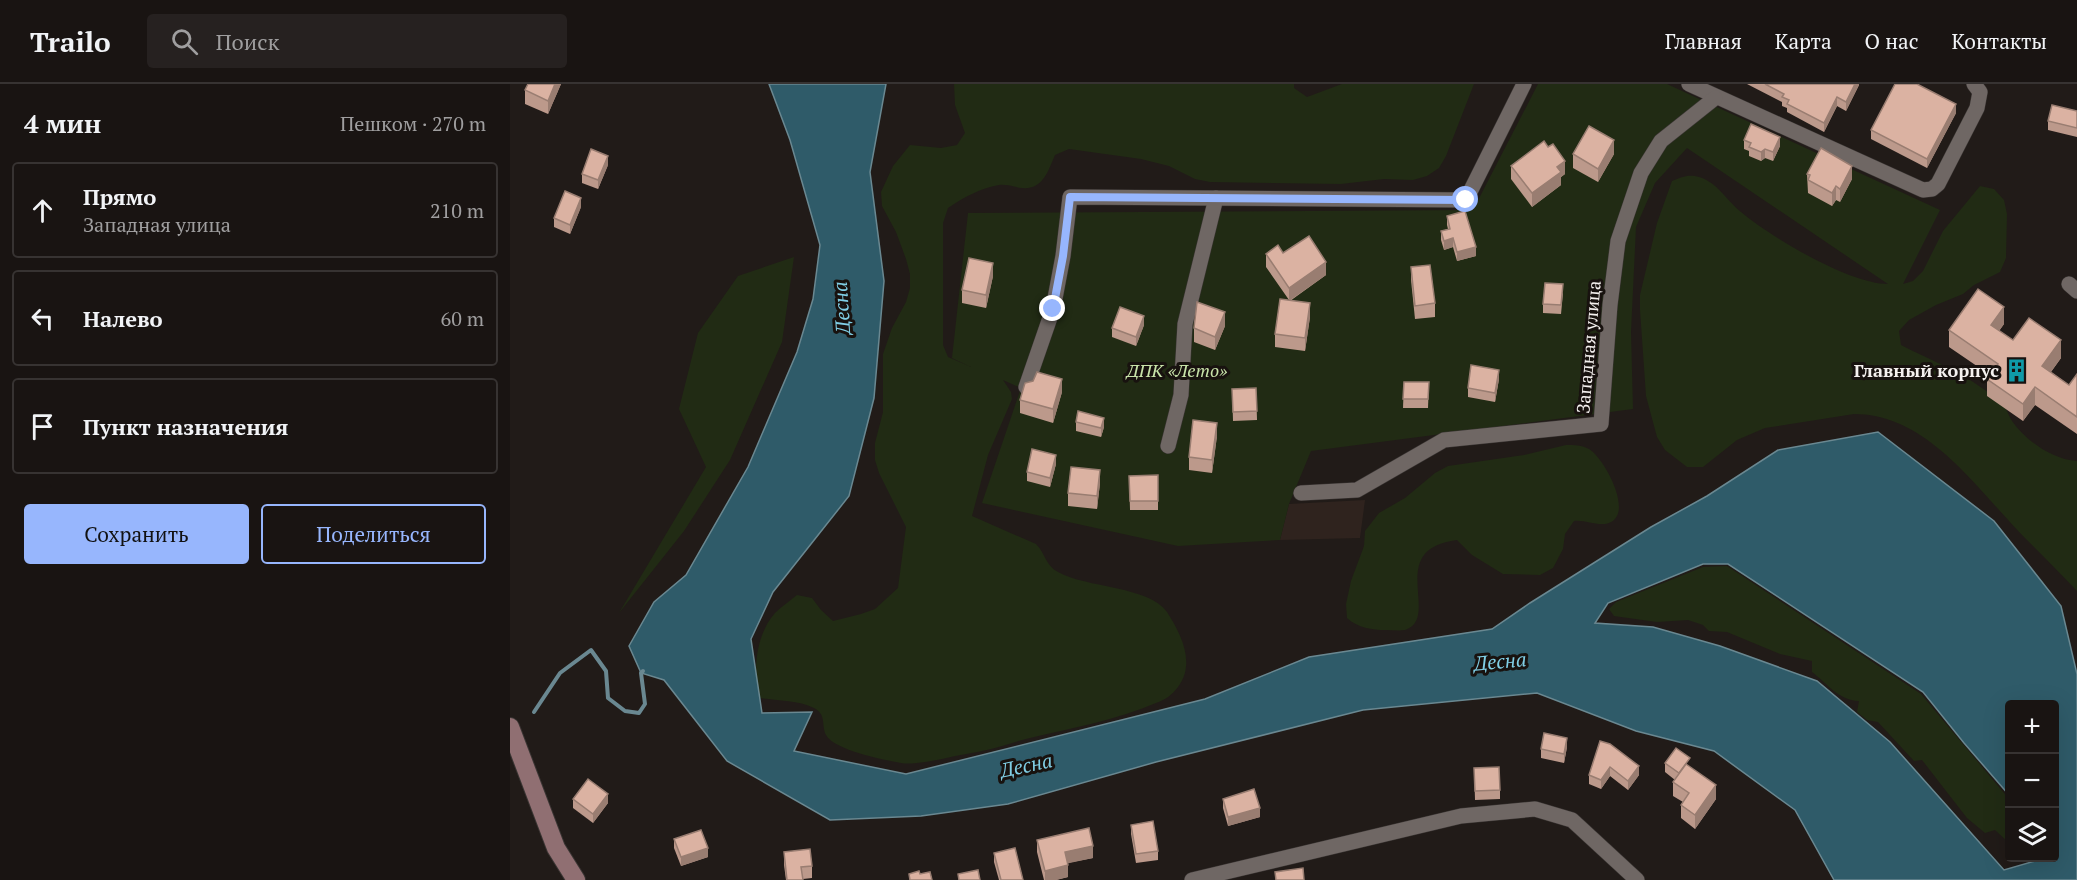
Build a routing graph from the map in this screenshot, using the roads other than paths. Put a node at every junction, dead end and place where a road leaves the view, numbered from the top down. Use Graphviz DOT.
graph roads {
  1 [pos="1524,84"];
  2 [pos="1689,84"];
  3 [pos="1974,84"];
  4 [pos="1715,98"];
  5 [pos="1216,198"];
  6 [pos="1026,387"];
  7 [pos="1168,446"];
  8 [pos="1301,493"];
  9 [pos="510,727"];
  10 [pos="576,880"];
  11 [pos="1192,880"];
  12 [pos="1637,880"];
  1 -- 5 [label="street"];
  2 -- 4 [label="street"];
  3 -- 4 [label="street"];
  4 -- 8 [label="street, Западная улица"];
  5 -- 6 [label="street"];
  5 -- 7 [label="street"];
  9 -- 10 [label="main road"];
  11 -- 12 [label="street"];
}
